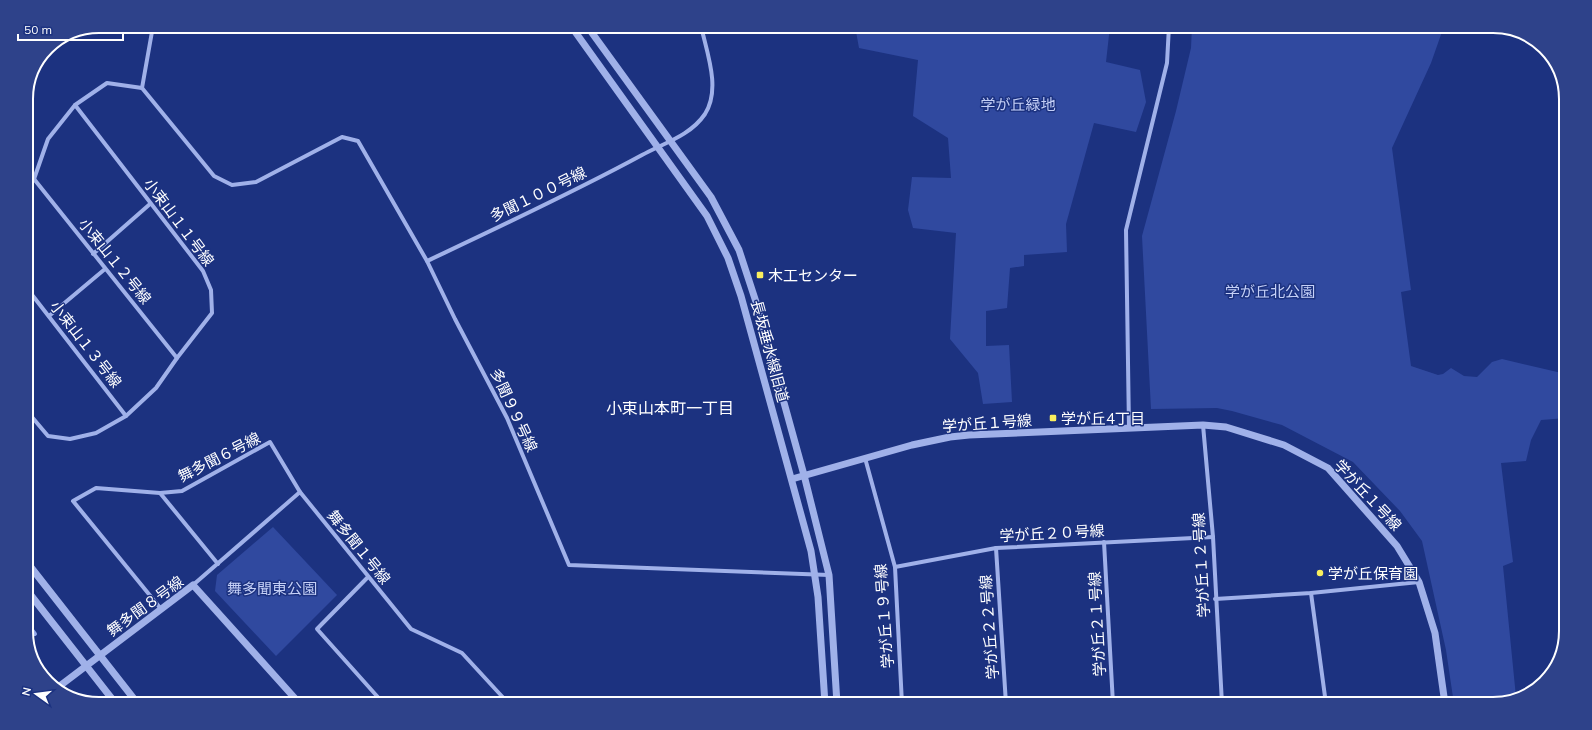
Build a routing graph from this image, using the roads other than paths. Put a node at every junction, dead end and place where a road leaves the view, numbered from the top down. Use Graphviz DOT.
graph roads {
  1 [pos="152,33"];
  2 [pos="576,33"];
  3 [pos="592,33"];
  4 [pos="703,33"];
  5 [pos="1169,33"];
  6 [pos="142,88"];
  7 [pos="74,105"];
  8 [pos="670,143"];
  9 [pos="658,146"];
  10 [pos="34,179"];
  11 [pos="150,204"];
  12 [pos="93,254"];
  13 [pos="426,261"];
  14 [pos="105,269"];
  15 [pos="33,296"];
  16 [pos="49,316"];
  17 [pos="177,358"];
  18 [pos="126,416"];
  19 [pos="33,418"];
  20 [pos="1203,425"];
  21 [pos="1128,428"];
  22 [pos="864,458"];
  23 [pos="804,475"];
  24 [pos="792,479"];
  25 [pos="300,492"];
  26 [pos="160,493"];
  27 [pos="1212,537"];
  28 [pos="1104,542"];
  29 [pos="996,548"];
  30 [pos="218,564"];
  31 [pos="895,568"];
  32 [pos="33,570"];
  33 [pos="815,575"];
  34 [pos="829,575"];
  35 [pos="368,577"];
  36 [pos="1419,582"];
  37 [pos="193,586"];
  38 [pos="1310,593"];
  39 [pos="33,598"];
  40 [pos="1216,599"];
  41 [pos="161,609"];
  42 [pos="99,656"];
  43 [pos="85,666"];
  44 [pos="61,685"];
  45 [pos="110,697"];
  46 [pos="132,697"];
  47 [pos="294,697"];
  48 [pos="378,697"];
  49 [pos="502,697"];
  50 [pos="825,697"];
  51 [pos="837,697"];
  52 [pos="902,697"];
  53 [pos="1006,697"];
  54 [pos="1113,697"];
  55 [pos="1222,697"];
  56 [pos="1325,697"];
  57 [pos="1444,697"];
  1 -- 6 [label="street"];
  2 -- 9 [label="street, 長坂垂水線旧道"];
  3 -- 8 [label="street, 長坂垂水線旧道"];
  4 -- 8 [label="street, 多聞１００号線"];
  5 -- 21 [label="street"];
  6 -- 7 [label="street"];
  6 -- 13 [label="street, 多聞９９号線"];
  7 -- 10 [label="street"];
  7 -- 11 [label="street, 小束山１１号線"];
  8 -- 9 [label="street, 多聞１００号線"];
  8 -- 23 [label="street, 長坂垂水線旧道"];
  9 -- 13 [label="street, 多聞１００号線"];
  9 -- 24 [label="street, 長坂垂水線旧道"];
  10 -- 12 [label="street, 小束山１２号線"];
  11 -- 12 [label="street"];
  11 -- 17 [label="street, 小束山１１号線"];
  12 -- 14 [label="street, 小束山１２号線"];
  13 -- 33 [label="street, 多聞９９号線"];
  14 -- 16 [label="street"];
  14 -- 17 [label="street, 小束山１２号線"];
  15 -- 16 [label="street, 小束山１３号線"];
  16 -- 18 [label="street, 小束山１３号線"];
  17 -- 18 [label="street, 小束山１１号線"];
  18 -- 19 [label="street, 小束山１１号線"];
  20 -- 21 [label="street, 学が丘１号線"];
  20 -- 27 [label="street, 学が丘１２号線"];
  20 -- 36 [label="street, 学が丘１号線"];
  21 -- 22 [label="street, 学が丘１号線"];
  22 -- 23 [label="street, 学が丘１号線"];
  22 -- 31 [label="street, 学が丘１９号線"];
  23 -- 24 [label="street, 学が丘１号線"];
  23 -- 34 [label="street, 長坂垂水線旧道"];
  24 -- 33 [label="street, 長坂垂水線旧道"];
  25 -- 26 [label="street, 舞多聞６号線"];
  25 -- 30 [label="street"];
  25 -- 35 [label="street, 舞多聞１号線"];
  26 -- 30 [label="street"];
  26 -- 41 [label="street, 舞多聞６号線"];
  27 -- 28 [label="street, 学が丘２０号線"];
  27 -- 40 [label="street, 学が丘１２号線"];
  28 -- 29 [label="street, 学が丘２０号線"];
  28 -- 54 [label="street, 学が丘２１号線"];
  29 -- 31 [label="street, 学が丘２０号線"];
  29 -- 53 [label="street, 学が丘２２号線"];
  30 -- 37 [label="street"];
  31 -- 52 [label="street, 学が丘１９号線"];
  32 -- 42 [label="street"];
  33 -- 34 [label="street, 多聞９９号線"];
  33 -- 50 [label="street, 長坂垂水線旧道"];
  34 -- 51 [label="street, 長坂垂水線旧道"];
  35 -- 48 [label="street"];
  35 -- 49 [label="street, 舞多聞１号線"];
  36 -- 38 [label="street"];
  36 -- 57 [label="street, 学が丘１号線"];
  37 -- 41 [label="street, 舞多聞８号線"];
  37 -- 47 [label="street, 舞多聞８号線"];
  38 -- 40 [label="street"];
  38 -- 56 [label="street"];
  39 -- 43 [label="street"];
  40 -- 55 [label="street, 学が丘１２号線"];
  41 -- 42 [label="street, 舞多聞８号線"];
  42 -- 43 [label="street, 舞多聞８号線"];
  42 -- 46 [label="street"];
  43 -- 44 [label="street, 舞多聞８号線"];
  43 -- 45 [label="street"];
}
